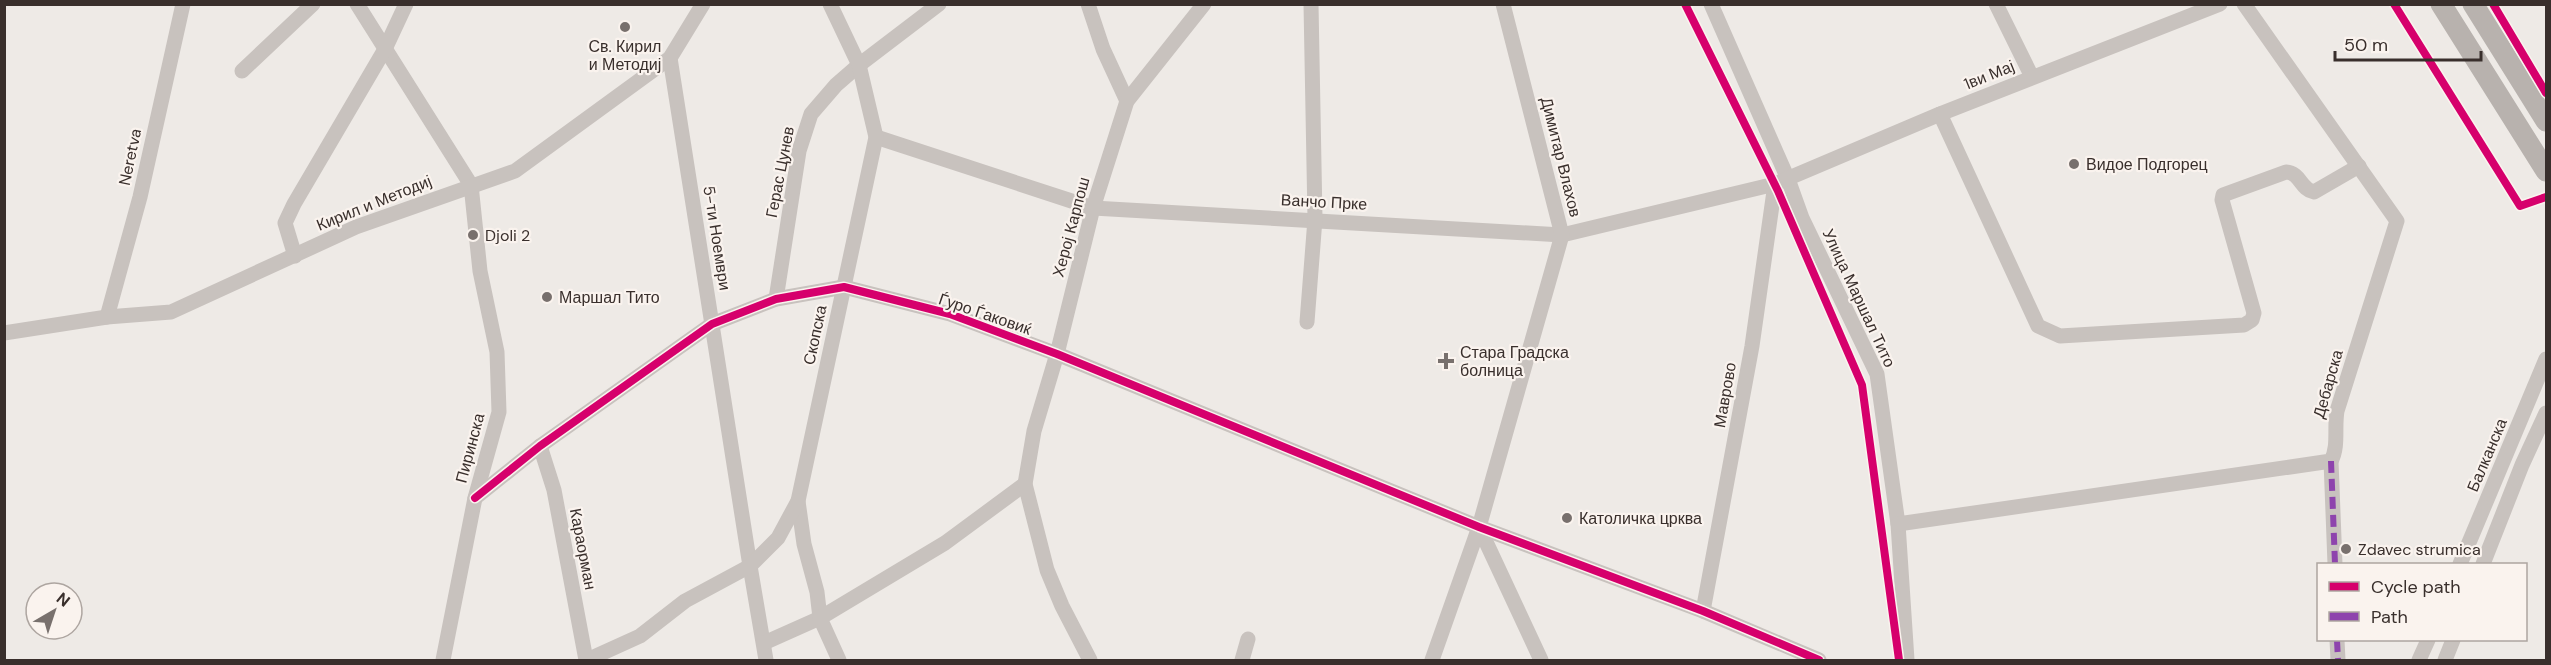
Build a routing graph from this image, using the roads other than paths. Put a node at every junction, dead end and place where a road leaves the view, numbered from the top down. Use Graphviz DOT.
graph roads {
  1 [pos="183,4"];
  2 [pos="313,4"];
  3 [pos="357,4"];
  4 [pos="406,4"];
  5 [pos="703,4"];
  6 [pos="830,4"];
  7 [pos="939,4"];
  8 [pos="1088,4"];
  9 [pos="1204,4"];
  10 [pos="1311,4"];
  11 [pos="1503,4"];
  12 [pos="1711,4"];
  13 [pos="1996,4"];
  14 [pos="2220,4"];
  15 [pos="2244,4"];
  16 [pos="2442,4"];
  17 [pos="2473,4"];
  18 [pos="386,49"];
  19 [pos="670,58"];
  20 [pos="859,64"];
  21 [pos="242,71"];
  22 [pos="2032,77"];
  23 [pos="1127,101"];
  24 [pos="1940,114"];
  25 [pos="2547,121"];
  26 [pos="876,137"];
  27 [pos="2359,166"];
  28 [pos="2547,171"];
  29 [pos="1781,181"];
  30 [pos="471,185"];
  31 [pos="1093,208"];
  32 [pos="1315,219"];
  33 [pos="1562,235"];
  34 [pos="295,256"];
  35 [pos="844,287"];
  36 [pos="776,299"];
  37 [pos="107,316"];
  38 [pos="1307,322"];
  39 [pos="712,324"];
  40 [pos="4,333"];
  41 [pos="1057,354"];
  42 [pos="2547,359"];
  43 [pos="2547,413"];
  44 [pos="540,446"];
  45 [pos="2331,461"];
  46 [pos="1025,484"];
  47 [pos="476,498"];
  48 [pos="798,501"];
  49 [pos="1898,524"];
  50 [pos="1479,527"];
  51 [pos="2335,563"];
  52 [pos="2460,563"];
  53 [pos="2483,563"];
  54 [pos="750,566"];
  55 [pos="1703,611"];
  56 [pos="820,618"];
  57 [pos="1248,639"];
  58 [pos="2337,641"];
  59 [pos="2427,641"];
  60 [pos="2452,641"];
  61 [pos="764,644"];
  62 [pos="443,660"];
  63 [pos="586,660"];
  64 [pos="766,660"];
  65 [pos="839,660"];
  66 [pos="1090,660"];
  67 [pos="1242,660"];
  68 [pos="1432,660"];
  69 [pos="1541,660"];
  70 [pos="1819,660"];
  71 [pos="1907,660"];
  72 [pos="2338,660"];
  73 [pos="2419,660"];
  74 [pos="2445,660"];
  1 -- 37 [label="street, Neretva"];
  2 -- 21 [label="street"];
  3 -- 18 [label="street, Пиринска"];
  4 -- 18 [label="street"];
  5 -- 19 [label="street, Кирил и Методиј"];
  6 -- 20 [label="street, Скопска"];
  7 -- 20 [label="street, Герас Цунев"];
  8 -- 23 [label="street"];
  9 -- 23 [label="street, Херој Карпош"];
  10 -- 32 [label="street"];
  11 -- 33 [label="street, Димитар Влахов"];
  12 -- 29 [label="street, Улица Маршал Тито"];
  13 -- 22 [label="street"];
  14 -- 22 [label="street, 1ви Мај"];
  15 -- 27 [label="street, Дебарска"];
  16 -- 28 [label="main road"];
  17 -- 25 [label="main road"];
  18 -- 30 [label="street, Пиринска"];
  18 -- 34 [label="street"];
  19 -- 30 [label="street, Кирил и Методиј"];
  19 -- 39 [label="street, 5-ти Ноември"];
  20 -- 26 [label="street, Скопска"];
  20 -- 36 [label="street, Герас Цунев"];
  22 -- 24 [label="street, 1ви Мај"];
  23 -- 31 [label="street, Херој Карпош"];
  24 -- 27 [label="street"];
  24 -- 29 [label="street, 1ви Мај"];
  26 -- 31 [label="street, Ванчо Прке"];
  26 -- 35 [label="street, Скопска"];
  27 -- 45 [label="street, Дебарска"];
  29 -- 33 [label="street, Ванчо Прке"];
  29 -- 49 [label="street, Улица Маршал Тито"];
  29 -- 55 [label="street, Маврово"];
  30 -- 34 [label="street, Кирил и Методиј"];
  30 -- 47 [label="street, Пиринска"];
  31 -- 32 [label="street, Ванчо Прке"];
  31 -- 41 [label="street, Херој Карпош"];
  32 -- 33 [label="street, Ванчо Прке"];
  32 -- 38 [label="street"];
  33 -- 50 [label="street, Димитар Влахов"];
  34 -- 37 [label="street, Кирил и Методиј"];
  35 -- 36 [label="street, Ѓуро Ѓаковиќ"];
  35 -- 41 [label="street, Ѓуро Ѓаковиќ"];
  35 -- 48 [label="street, Скопска"];
  36 -- 39 [label="street, Ѓуро Ѓаковиќ"];
  37 -- 40 [label="street, Кирил и Методиј"];
  39 -- 44 [label="street, Ѓуро Ѓаковиќ"];
  39 -- 54 [label="street, 5-ти Ноември"];
  41 -- 46 [label="street, Херој Карпош"];
  41 -- 50 [label="street, Ѓуро Ѓаковиќ"];
  42 -- 52 [label="street, Балканска"];
  43 -- 53 [label="street"];
  44 -- 47 [label="street, Ѓуро Ѓаковиќ"];
  44 -- 63 [label="street, Караорман"];
  45 -- 49 [label="street"];
  45 -- 51 [label="street, Дебарска"];
  46 -- 56 [label="street"];
  46 -- 66 [label="street"];
  47 -- 62 [label="street, Пиринска"];
  48 -- 54 [label="street"];
  48 -- 56 [label="street, Скопска"];
  49 -- 71 [label="street, Улица Маршал Тито"];
  50 -- 55 [label="street, Ѓуро Ѓаковиќ"];
  50 -- 68 [label="street, Димитар Влахов"];
  50 -- 69 [label="street"];
  54 -- 61 [label="street"];
  54 -- 63 [label="street"];
  55 -- 70 [label="street, Ѓуро Ѓаковиќ"];
  56 -- 61 [label="street"];
  56 -- 65 [label="street, Скопска"];
  57 -- 67 [label="street"];
  58 -- 72 [label="street"];
  59 -- 73 [label="street"];
  60 -- 74 [label="street"];
  61 -- 64 [label="street"];
}
